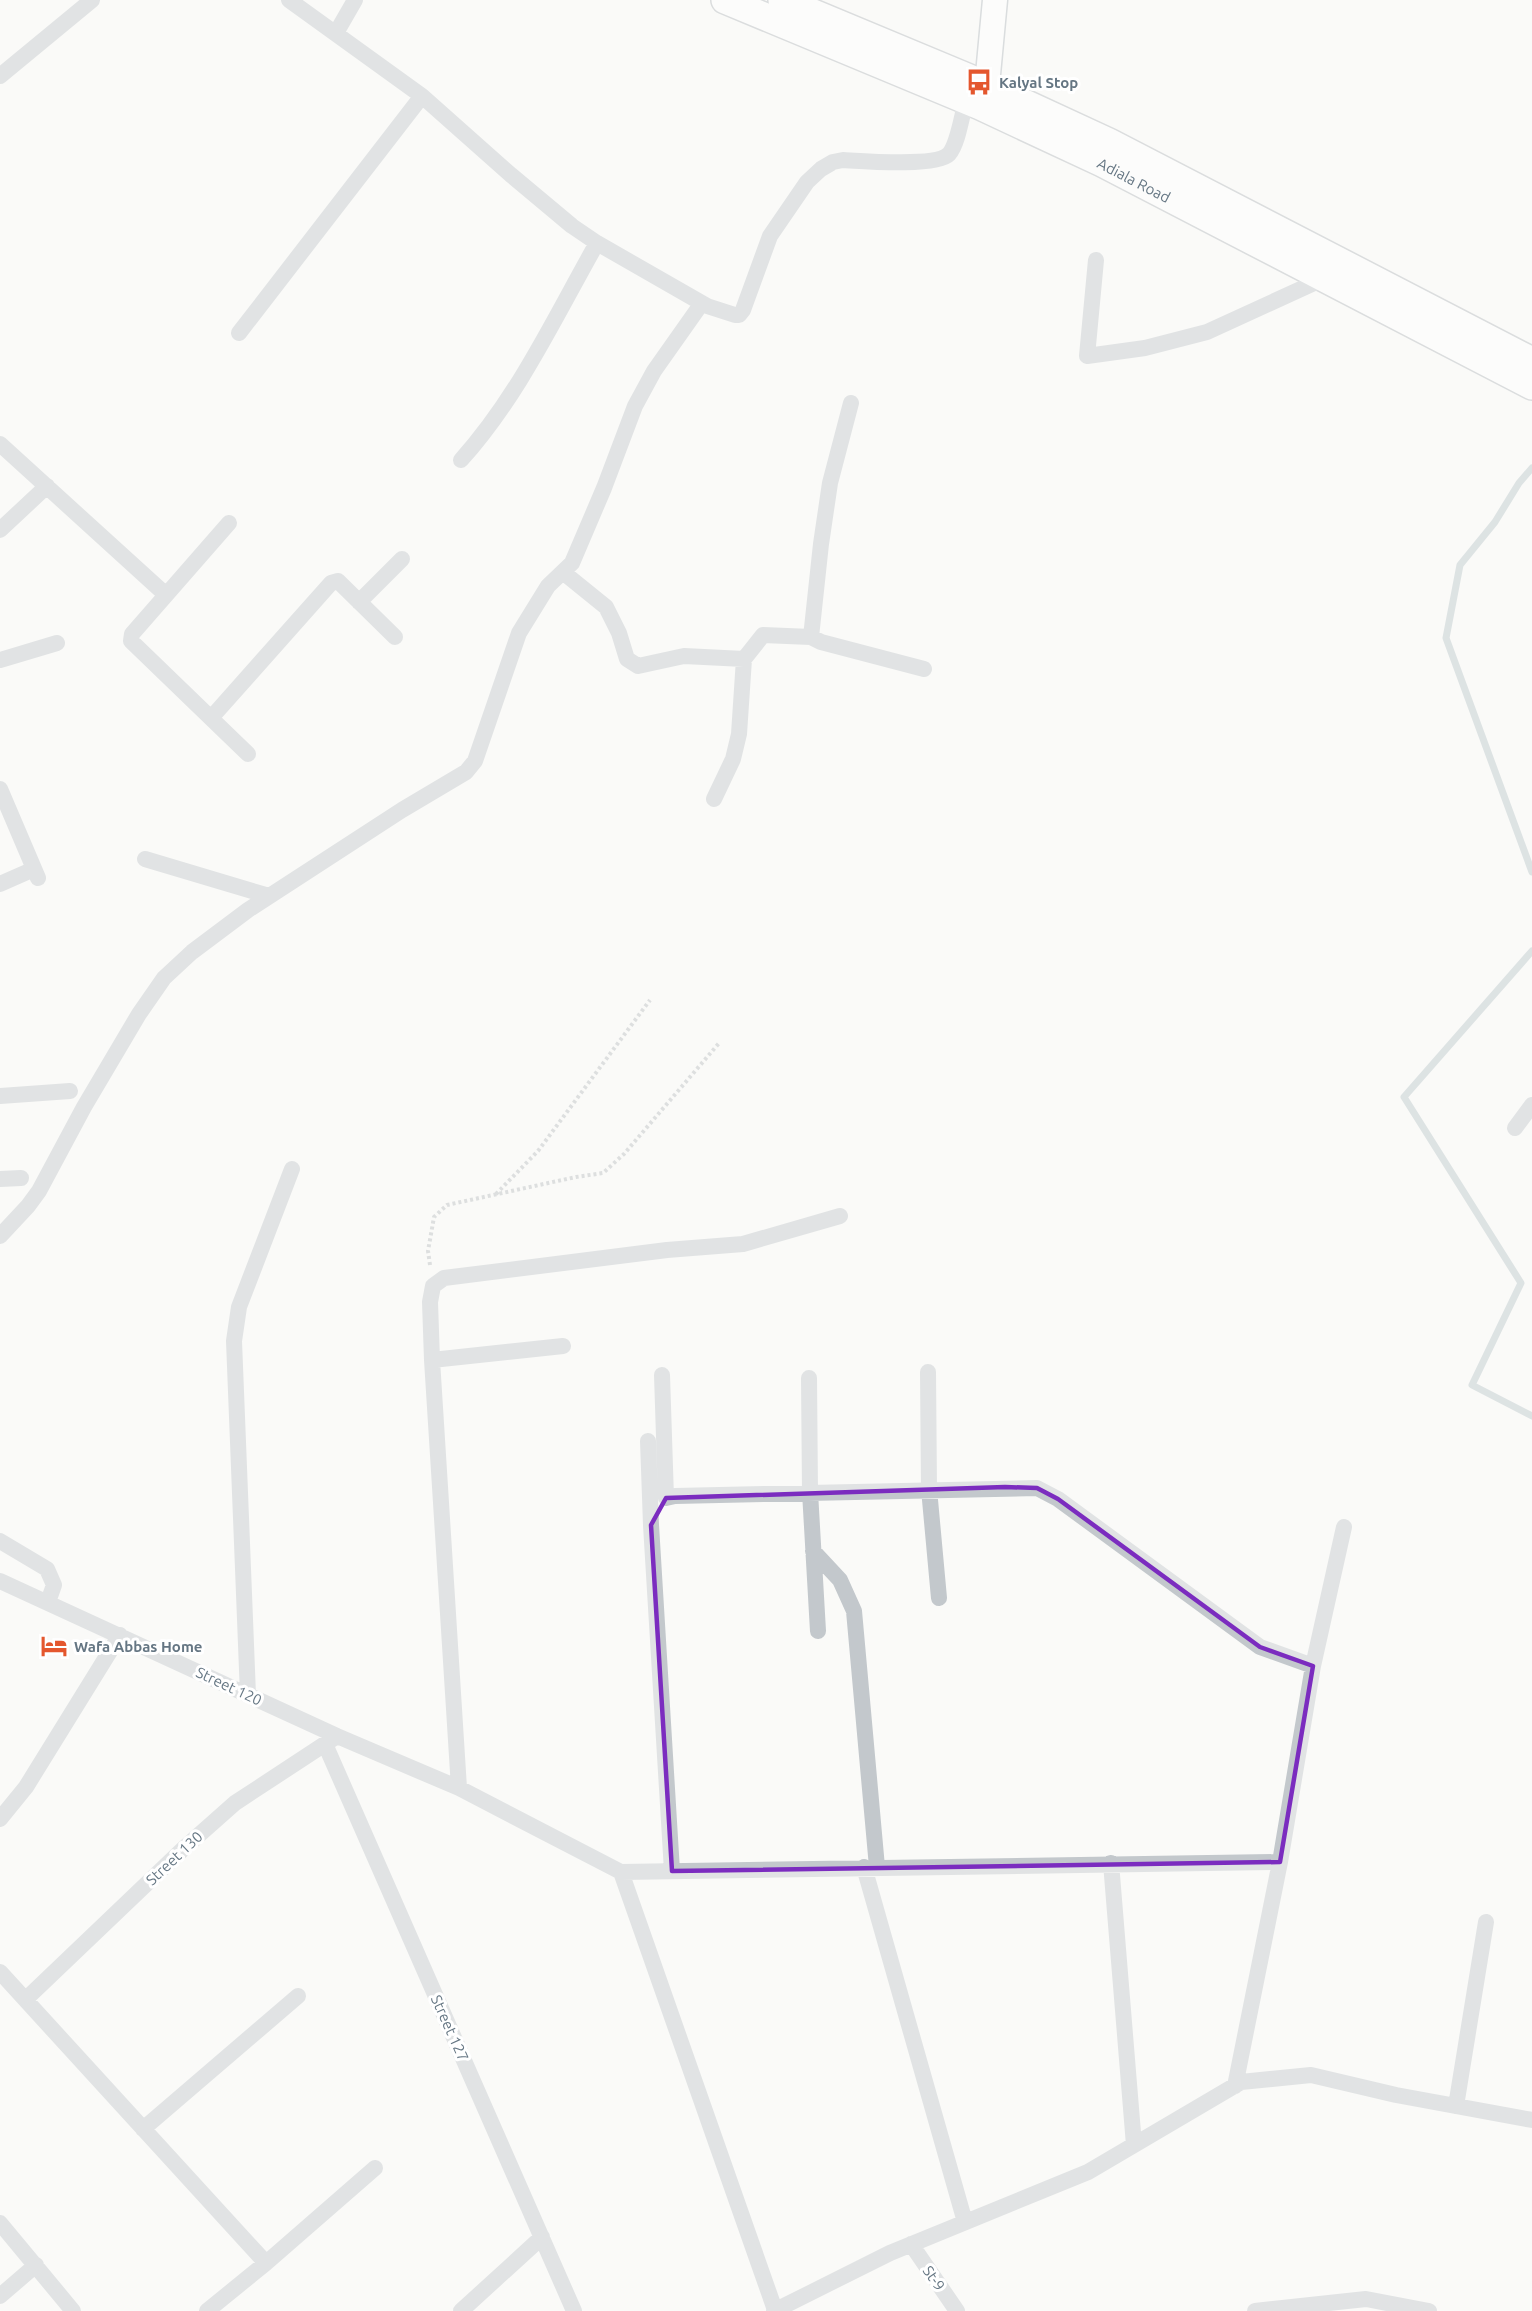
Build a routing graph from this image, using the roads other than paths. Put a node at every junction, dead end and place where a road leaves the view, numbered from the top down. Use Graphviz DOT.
graph roads {
  1 [pos="92,0"];
  2 [pos="355,0"];
  3 [pos="725,0"];
  4 [pos="782,0"];
  5 [pos="996,0"];
  6 [pos="291,1"];
  7 [pos="336,33"];
  8 [pos="0,76"];
  9 [pos="422,96"];
  10 [pos="978,97"];
  11 [pos="597,243"];
  12 [pos="1096,260"];
  13 [pos="1326,278"];
  14 [pos="702,303"];
  15 [pos="239,333"];
  16 [pos="1532,361"];
  17 [pos="1532,386"];
  18 [pos="851,403"];
  19 [pos="0,444"];
  20 [pos="461,460"];
  21 [pos="47,486"];
  22 [pos="229,523"];
  23 [pos="0,530"];
  24 [pos="402,559"];
  25 [pos="564,573"];
  26 [pos="165,594"];
  27 [pos="359,602"];
  28 [pos="395,637"];
  29 [pos="811,637"];
  30 [pos="57,643"];
  31 [pos="744,659"];
  32 [pos="0,660"];
  33 [pos="924,669"];
  34 [pos="211,718"];
  35 [pos="248,754"];
  36 [pos="0,789"];
  37 [pos="714,798"];
  38 [pos="145,859"];
  39 [pos="0,884"];
  40 [pos="269,896"];
  41 [pos="70,1091"];
  42 [pos="0,1096"];
  43 [pos="1532,1105"];
  44 [pos="1515,1128"];
  45 [pos="292,1169"];
  46 [pos="21,1178"];
  47 [pos="0,1179"];
  48 [pos="840,1216"];
  49 [pos="0,1236"];
  50 [pos="563,1346"];
  51 [pos="432,1360"];
  52 [pos="928,1372"];
  53 [pos="662,1375"];
  54 [pos="809,1378"];
  55 [pos="648,1441"];
  56 [pos="929,1489"];
  57 [pos="810,1492"];
  58 [pos="666,1498"];
  59 [pos="651,1525"];
  60 [pos="1344,1527"];
  61 [pos="0,1541"];
  62 [pos="813,1551"];
  63 [pos="0,1581"];
  64 [pos="939,1598"];
  65 [pos="48,1602"];
  66 [pos="818,1631"];
  67 [pos="120,1635"];
  68 [pos="1313,1666"];
  69 [pos="248,1695"];
  70 [pos="331,1740"];
  71 [pos="459,1788"];
  72 [pos="0,1819"];
  73 [pos="1280,1862"];
  74 [pos="1111,1863"];
  75 [pos="871,1867"];
  76 [pos="672,1871"];
  77 [pos="621,1872"];
  78 [pos="1486,1922"];
  79 [pos="0,1972"];
  80 [pos="298,1996"];
  81 [pos="26,1999"];
  82 [pos="1234,2086"];
  83 [pos="1456,2106"];
  84 [pos="1532,2120"];
  85 [pos="143,2129"];
  86 [pos="1134,2145"];
  87 [pos="375,2168"];
  88 [pos="965,2222"];
  89 [pos="0,2223"];
  90 [pos="542,2237"];
  91 [pos="911,2244"];
  92 [pos="266,2263"];
  93 [pos="36,2265"];
  94 [pos="0,2296"];
  95 [pos="73,2311"];
  96 [pos="207,2311"];
  97 [pos="461,2311"];
  98 [pos="574,2311"];
  99 [pos="774,2311"];
  100 [pos="957,2311"];
  101 [pos="1255,2311"];
  102 [pos="1429,2311"];
  1 -- 8 [label="street"];
  2 -- 7 [label="street"];
  3 -- 10 [label="main road, Adiala Road"];
  4 -- 10 [label="main road, Adiala Road"];
  5 -- 10 [label="main road"];
  6 -- 7 [label="street"];
  7 -- 9 [label="street"];
  9 -- 11 [label="street"];
  9 -- 15 [label="street"];
  10 -- 13 [label="main road, Adiala Road"];
  10 -- 14 [label="street"];
  10 -- 16 [label="main road, Adiala Road"];
  11 -- 14 [label="street"];
  11 -- 20 [label="street"];
  12 -- 13 [label="street"];
  13 -- 17 [label="main road, Adiala Road"];
  14 -- 25 [label="street"];
  18 -- 29 [label="street"];
  19 -- 21 [label="street"];
  21 -- 23 [label="street"];
  21 -- 26 [label="street"];
  22 -- 26 [label="street"];
  24 -- 27 [label="street"];
  25 -- 31 [label="street"];
  25 -- 40 [label="street"];
  26 -- 34 [label="street"];
  27 -- 28 [label="street"];
  27 -- 34 [label="street"];
  29 -- 31 [label="street"];
  29 -- 33 [label="street"];
  30 -- 32 [label="street"];
  31 -- 37 [label="street"];
  34 -- 35 [label="street"];
  36 -- 39 [label="street"];
  38 -- 40 [label="street"];
  40 -- 49 [label="street"];
  41 -- 42 [label="street"];
  43 -- 44 [label="street"];
  45 -- 69 [label="street"];
  46 -- 47 [label="street"];
  48 -- 51 [label="street"];
  50 -- 51 [label="street"];
  51 -- 71 [label="street"];
  52 -- 56 [label="street"];
  53 -- 58 [label="street"];
  54 -- 57 [label="street"];
  55 -- 59 [label="street"];
  56 -- 57 [label="street"];
  56 -- 64 [label="street"];
  56 -- 68 [label="street"];
  57 -- 58 [label="street"];
  57 -- 62 [label="street"];
  58 -- 59 [label="street"];
  59 -- 76 [label="street"];
  60 -- 68 [label="street"];
  61 -- 65 [label="street"];
  62 -- 66 [label="street"];
  62 -- 75 [label="street"];
  63 -- 65 [label="street, Street 120"];
  65 -- 67 [label="street, Street 120"];
  67 -- 69 [label="street, Street 120"];
  67 -- 72 [label="street"];
  68 -- 73 [label="street"];
  69 -- 70 [label="street, Street 120"];
  70 -- 71 [label="street, Street 120"];
  70 -- 81 [label="street, Street 130"];
  70 -- 90 [label="street, Street 127"];
  71 -- 77 [label="street, Street 120"];
  73 -- 74 [label="street"];
  73 -- 82 [label="street"];
  74 -- 75 [label="street"];
  74 -- 86 [label="street"];
  75 -- 76 [label="street"];
  75 -- 88 [label="street"];
  76 -- 77 [label="street"];
  77 -- 99 [label="street"];
  78 -- 83 [label="street"];
  79 -- 81 [label="street"];
  80 -- 85 [label="street"];
  81 -- 85 [label="street"];
  82 -- 83 [label="street"];
  82 -- 86 [label="street"];
  83 -- 84 [label="street"];
  85 -- 92 [label="street"];
  86 -- 88 [label="street"];
  87 -- 92 [label="street"];
  88 -- 91 [label="street"];
  89 -- 93 [label="street"];
  90 -- 97 [label="street"];
  90 -- 98 [label="street, Street 127"];
  91 -- 99 [label="street"];
  91 -- 100 [label="street, St-9"];
  92 -- 96 [label="street"];
  93 -- 94 [label="street"];
  93 -- 95 [label="street"];
  101 -- 102 [label="street"];
}
